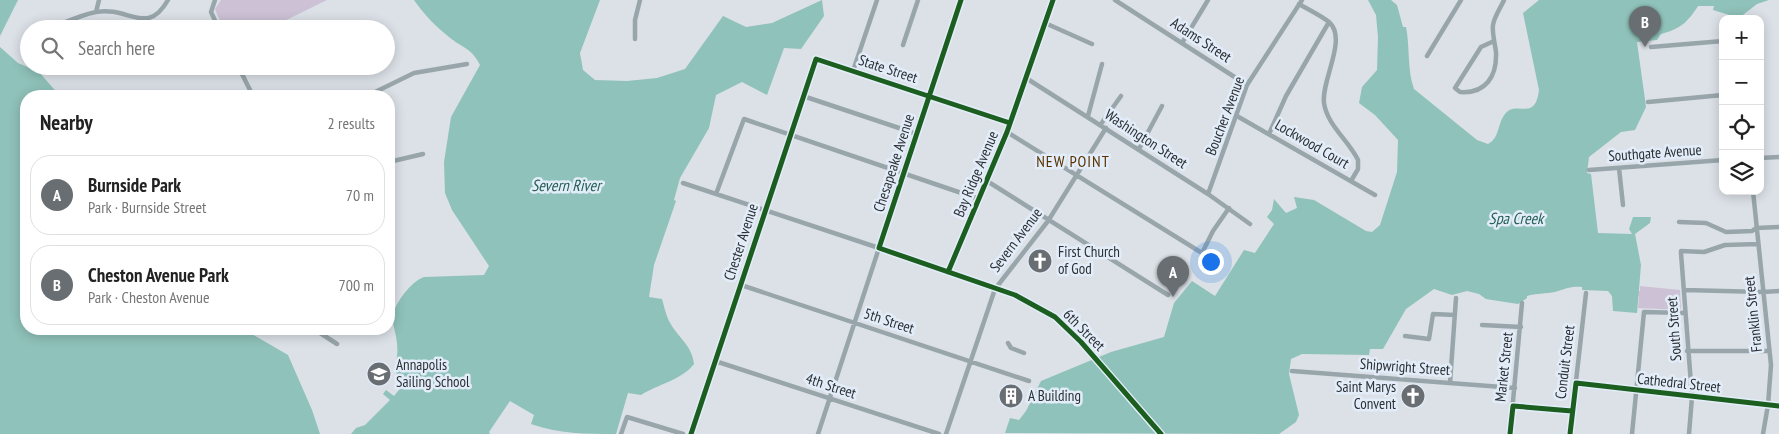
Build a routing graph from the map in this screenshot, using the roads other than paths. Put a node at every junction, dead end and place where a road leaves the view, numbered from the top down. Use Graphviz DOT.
graph roads {
  1 [pos="99,0"];
  2 [pos="168,0"];
  3 [pos="215,0"];
  4 [pos="640,0"];
  5 [pos="877,0"];
  6 [pos="918,0"];
  7 [pos="961,0"];
  8 [pos="1053,0"];
  9 [pos="1116,0"];
  10 [pos="1208,0"];
  11 [pos="1461,0"];
  12 [pos="1504,0"];
  13 [pos="1300,2"];
  14 [pos="96,12"];
  15 [pos="74,20"];
  16 [pos="214,20"];
  17 [pos="1329,22"];
  18 [pos="1046,23"];
  19 [pos="635,39"];
  20 [pos="1494,41"];
  21 [pos="1719,41"];
  22 [pos="1182,42"];
  23 [pos="1092,44"];
  24 [pos="903,46"];
  25 [pos="1651,47"];
  26 [pos="1427,56"];
  27 [pos="816,59"];
  28 [pos="467,64"];
  29 [pos="1102,64"];
  30 [pos="853,71"];
  31 [pos="242,75"];
  32 [pos="1026,78"];
  33 [pos="1248,85"];
  34 [pos="250,90"];
  35 [pos="377,90"];
  36 [pos="1719,95"];
  37 [pos="803,96"];
  38 [pos="929,96"];
  39 [pos="1121,96"];
  40 [pos="1648,102"];
  41 [pos="1162,106"];
  42 [pos="1088,116"];
  43 [pos="1237,116"];
  44 [pos="1010,123"];
  45 [pos="1101,124"];
  46 [pos="1106,128"];
  47 [pos="1007,132"];
  48 [pos="790,134"];
  49 [pos="917,134"];
  50 [pos="1269,134"];
  51 [pos="1139,148"];
  52 [pos="423,154"];
  53 [pos="1779,157"];
  54 [pos="1764,158"];
  55 [pos="1719,160"];
  56 [pos="395,161"];
  57 [pos="1619,168"];
  58 [pos="1589,170"];
  59 [pos="904,172"];
  60 [pos="1076,174"];
  61 [pos="987,181"];
  62 [pos="1351,181"];
  63 [pos="683,183"];
  64 [pos="716,194"];
  65 [pos="1208,194"];
  66 [pos="1375,195"];
  67 [pos="1753,195"];
  68 [pos="979,199"];
  69 [pos="1623,205"];
  70 [pos="1229,208"];
  71 [pos="765,210"];
  72 [pos="1048,221"];
  73 [pos="1679,222"];
  74 [pos="1250,224"];
  75 [pos="1779,226"];
  76 [pos="1756,228"];
  77 [pos="1758,244"];
  78 [pos="879,248"];
  79 [pos="948,272"];
  80 [pos="741,284"];
  81 [pos="995,289"];
  82 [pos="1684,290"];
  83 [pos="1779,291"];
  84 [pos="1763,292"];
  85 [pos="1586,293"];
  86 [pos="1168,295"];
  87 [pos="1456,298"];
  88 [pos="1522,303"];
  89 [pos="1684,314"];
  90 [pos="1455,315"];
  91 [pos="856,324"];
  92 [pos="1482,325"];
  93 [pos="1521,327"];
  94 [pos="323,335"];
  95 [pos="1405,336"];
  96 [pos="1008,343"];
  97 [pos="337,344"];
  98 [pos="1687,351"];
  99 [pos="1769,351"];
  100 [pos="1024,353"];
  101 [pos="716,361"];
  102 [pos="970,362"];
  103 [pos="1292,371"];
  104 [pos="1029,382"];
  105 [pos="1576,383"];
  106 [pos="1450,384"];
  107 [pos="1515,388"];
  108 [pos="1636,391"];
  109 [pos="1692,397"];
  110 [pos="830,398"];
  111 [pos="1768,405"];
  112 [pos="1513,406"];
  113 [pos="1779,406"];
  114 [pos="1572,411"];
  115 [pos="621,434"];
  116 [pos="683,434"];
  117 [pos="691,434"];
  118 [pos="818,434"];
  119 [pos="939,434"];
  120 [pos="946,434"];
  121 [pos="1161,434"];
  122 [pos="1510,434"];
  123 [pos="1570,434"];
  124 [pos="1632,434"];
  125 [pos="1689,434"];
  126 [pos="1764,434"];
  1 -- 14 [label="street"];
  2 -- 14 [label="street"];
  3 -- 16 [label="street"];
  4 -- 19 [label="street"];
  5 -- 30 [label="street"];
  6 -- 24 [label="street"];
  7 -- 38 [label="main road, Chesapeake Avenue"];
  8 -- 18 [label="main road, Bay Ridge Avenue"];
  9 -- 22 [label="street, Adams Street"];
  10 -- 22 [label="street"];
  11 -- 26 [label="street"];
  12 -- 20 [label="street"];
  13 -- 17 [label="street"];
  13 -- 33 [label="street, Boucher Avenue"];
  14 -- 15 [label="street"];
  17 -- 50 [label="street"];
  17 -- 62 [label="street"];
  18 -- 23 [label="street"];
  18 -- 32 [label="main road, Bay Ridge Avenue"];
  20 -- 20 [label="street"];
  21 -- 25 [label="street"];
  22 -- 33 [label="street, Adams Street"];
  27 -- 30 [label="street, State Street"];
  27 -- 37 [label="street, Chester Avenue"];
  28 -- 35 [label="street"];
  29 -- 42 [label="street"];
  30 -- 38 [label="street, State Street"];
  31 -- 34 [label="street"];
  32 -- 42 [label="street, Washington Street"];
  32 -- 44 [label="main road, Bay Ridge Avenue"];
  33 -- 43 [label="street, Boucher Avenue"];
  36 -- 40 [label="street"];
  37 -- 48 [label="street, Chester Avenue"];
  37 -- 49 [label="street"];
  38 -- 44 [label="street, State Street"];
  38 -- 49 [label="main road, Chesapeake Avenue"];
  39 -- 45 [label="street"];
  41 -- 51 [label="street"];
  42 -- 45 [label="street, Washington Street"];
  43 -- 50 [label="street, Lockwood Court"];
  43 -- 65 [label="street, Boucher Avenue"];
  44 -- 47 [label="main road, Bay Ridge Avenue"];
  45 -- 46 [label="street, Washington Street"];
  46 -- 51 [label="street, Washington Street"];
  46 -- 60 [label="street, Severn Avenue"];
  47 -- 60 [label="street"];
  47 -- 61 [label="main road, Bay Ridge Avenue"];
  48 -- 59 [label="street"];
  48 -- 64 [label="street"];
  48 -- 71 [label="street, Chester Avenue"];
  49 -- 59 [label="main road, Chesapeake Avenue"];
  50 -- 62 [label="street, Lockwood Court"];
  51 -- 65 [label="street, Washington Street"];
  52 -- 56 [label="street"];
  53 -- 54 [label="street"];
  55 -- 57 [label="street, Southgate Avenue"];
  57 -- 58 [label="street, Southgate Avenue"];
  57 -- 69 [label="street"];
  59 -- 68 [label="street"];
  59 -- 78 [label="main road, Chesapeake Avenue"];
  60 -- 70 [label="street"];
  60 -- 72 [label="street, Severn Avenue"];
  61 -- 68 [label="main road, Bay Ridge Avenue"];
  61 -- 72 [label="street"];
  62 -- 66 [label="street, Lockwood Court"];
  63 -- 64 [label="street, 6th Street"];
  64 -- 71 [label="street, 6th Street"];
  65 -- 70 [label="street, Washington Street"];
  67 -- 76 [label="street, Franklin Street"];
  68 -- 79 [label="main road, Bay Ridge Avenue"];
  70 -- 74 [label="street, Washington Street"];
  71 -- 78 [label="street, 6th Street"];
  71 -- 80 [label="street, Chester Avenue"];
  72 -- 81 [label="street, Severn Avenue"];
  72 -- 86 [label="street"];
  73 -- 76 [label="street"];
  75 -- 76 [label="street"];
  76 -- 77 [label="street, Franklin Street"];
  77 -- 82 [label="street, South Street"];
  77 -- 84 [label="street, Franklin Street"];
  78 -- 79 [label="main road, 6th Street"];
  78 -- 91 [label="street, Chesapeake Avenue"];
  79 -- 81 [label="main road, 6th Street"];
  80 -- 91 [label="street, 5th Street"];
  80 -- 101 [label="street, Chester Avenue"];
  81 -- 102 [label="street, Severn Avenue"];
  81 -- 121 [label="main road, 6th Street"];
  82 -- 84 [label="street"];
  82 -- 89 [label="street, South Street"];
  83 -- 84 [label="street"];
  84 -- 99 [label="street, Franklin Street"];
  85 -- 105 [label="street, Conduit Street"];
  87 -- 90 [label="street"];
  88 -- 93 [label="street, Market Street"];
  89 -- 98 [label="street, South Street"];
  89 -- 108 [label="street"];
  90 -- 95 [label="street"];
  90 -- 106 [label="street"];
  91 -- 102 [label="street, 5th Street"];
  91 -- 110 [label="street, Chesapeake Avenue"];
  92 -- 93 [label="street"];
  93 -- 107 [label="street, Market Street"];
  94 -- 97 [label="street"];
  96 -- 100 [label="street"];
  98 -- 99 [label="street"];
  98 -- 109 [label="street, South Street"];
  99 -- 111 [label="street, Franklin Street"];
  101 -- 110 [label="street, 4th Street"];
  101 -- 117 [label="street, Chester Avenue"];
  102 -- 104 [label="street, 5th Street"];
  102 -- 120 [label="street, Severn Avenue"];
  103 -- 106 [label="street, Shipwright Street"];
  105 -- 108 [label="street, Cathedral Street"];
  105 -- 114 [label="street, Conduit Street"];
  106 -- 107 [label="street, Shipwright Street"];
  107 -- 112 [label="street, Market Street"];
  108 -- 109 [label="street, Cathedral Street"];
  108 -- 124 [label="street"];
  109 -- 111 [label="street, Cathedral Street"];
  109 -- 125 [label="street, South Street"];
  110 -- 118 [label="street, Chesapeake Avenue"];
  110 -- 119 [label="street, 4th Street"];
  111 -- 113 [label="street, Cathedral Street"];
  111 -- 126 [label="street, Franklin Street"];
  112 -- 114 [label="street"];
  112 -- 122 [label="street, Market Street"];
  114 -- 123 [label="street, Conduit Street"];
  115 -- 116 [label="street"];
}
